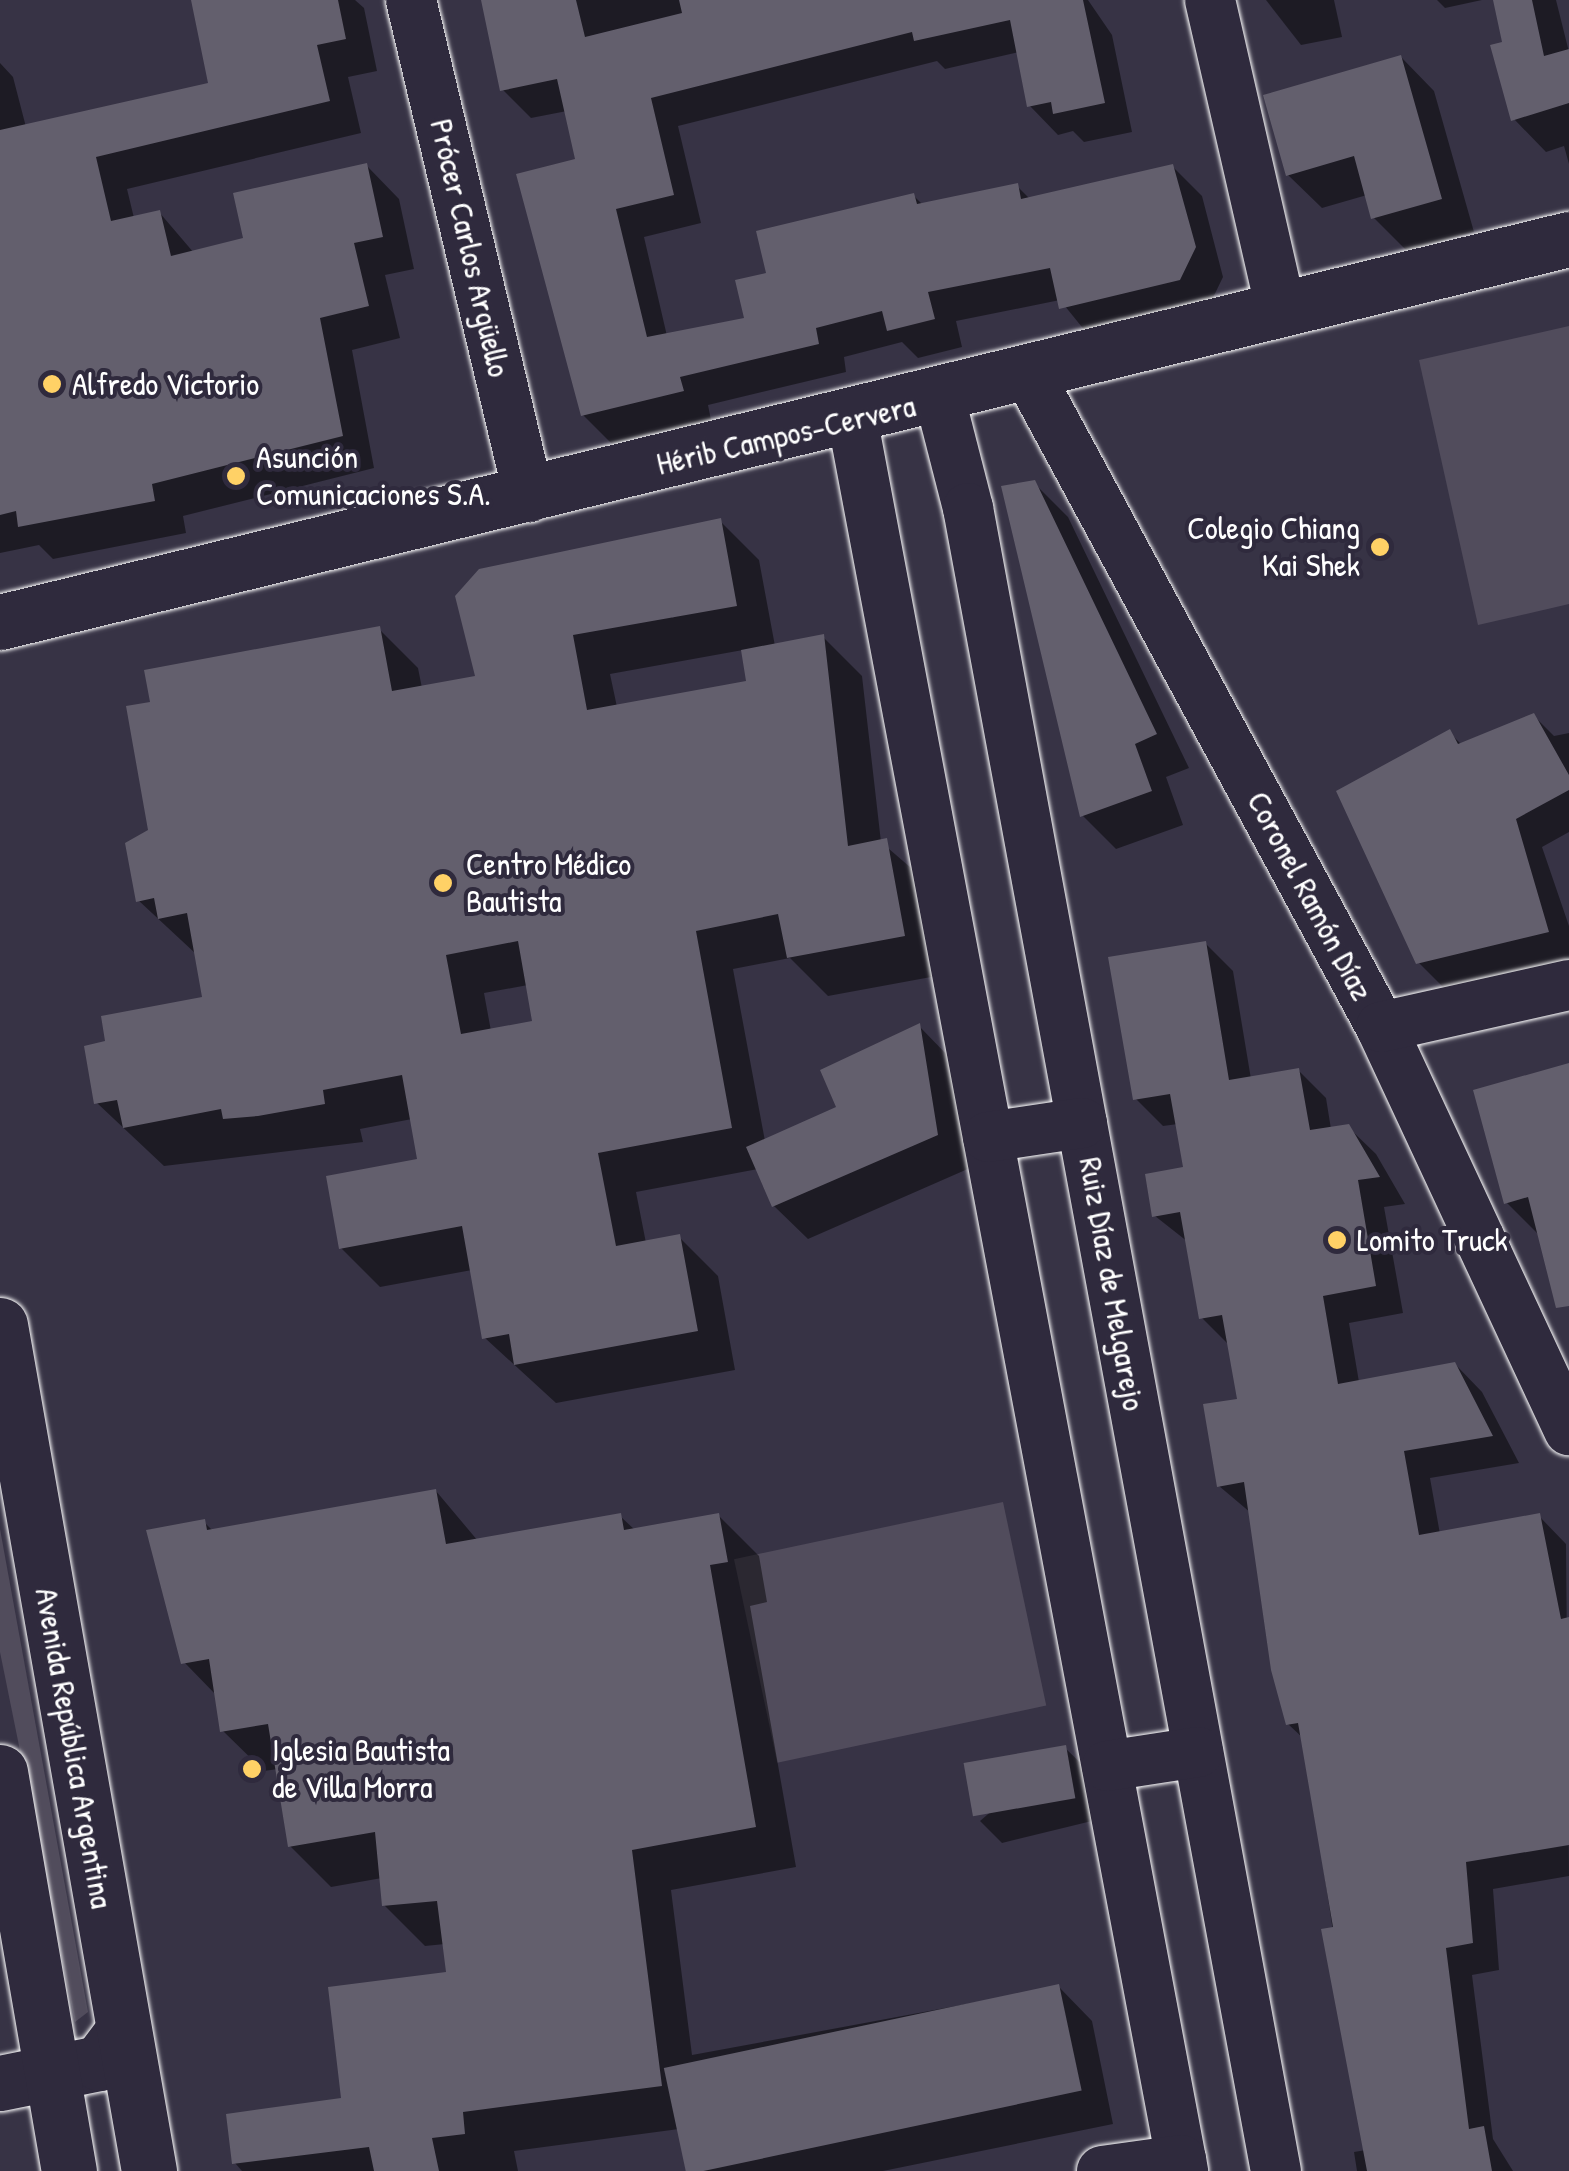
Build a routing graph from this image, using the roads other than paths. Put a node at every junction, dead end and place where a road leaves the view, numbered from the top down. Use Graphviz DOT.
graph roads {
  1 [pos="411,0"];
  2 [pos="1210,0"];
  3 [pos="1569,240"];
  4 [pos="1280,306"];
  5 [pos="1028,373"];
  6 [pos="940,399"];
  7 [pos="852,417"];
  8 [pos="529,497"];
  9 [pos="0,622"];
  10 [pos="1569,984"];
  11 [pos="1381,1027"];
  12 [pos="1082,1123"];
  13 [pos="988,1138"];
  14 [pos="1,1341"];
  15 [pos="1569,1430"];
  16 [pos="1198,1752"];
  17 [pos="1107,1766"];
  18 [pos="0,1772"];
  19 [pos="91,2055"];
  20 [pos="0,2083"];
  21 [pos="1182,2166"];
  22 [pos="69,2171"];
  23 [pos="120,2171"];
  24 [pos="149,2171"];
  25 [pos="1102,2171"];
  26 [pos="1276,2171"];
  1 -- 8 [label="street, Prócer Carlos Argüello"];
  2 -- 4 [label="street"];
  3 -- 4 [label="main road, Hérib Campos-Cervera"];
  4 -- 5 [label="main road, Hérib Campos-Cervera"];
  5 -- 6 [label="main road, Hérib Campos-Cervera"];
  5 -- 11 [label="street, Coronel Ramón Díaz"];
  6 -- 7 [label="main road, Hérib Campos-Cervera"];
  6 -- 12 [label="street, Ruiz Díaz de Melgarejo"];
  7 -- 8 [label="main road, Hérib Campos-Cervera"];
  7 -- 13 [label="street"];
  8 -- 9 [label="main road, Hérib Campos-Cervera"];
  10 -- 11 [label="street"];
  11 -- 15 [label="street, Coronel Ramón Díaz"];
  12 -- 13 [label="street"];
  12 -- 16 [label="street, Ruiz Díaz de Melgarejo"];
  13 -- 17 [label="street"];
  14 -- 19 [label="main road, Avenida República Argentina"];
  16 -- 17 [label="street"];
  16 -- 26 [label="street, Ruiz Díaz de Melgarejo"];
  17 -- 21 [label="street"];
  18 -- 19 [label="main road, Avenida República Argentina"];
  19 -- 20 [label="main road"];
  19 -- 22 [label="main road, Avenida República Argentina"];
  19 -- 23 [label="main road"];
  19 -- 24 [label="main road, Avenida República Argentina"];
  21 -- 25 [label="street"];
}
